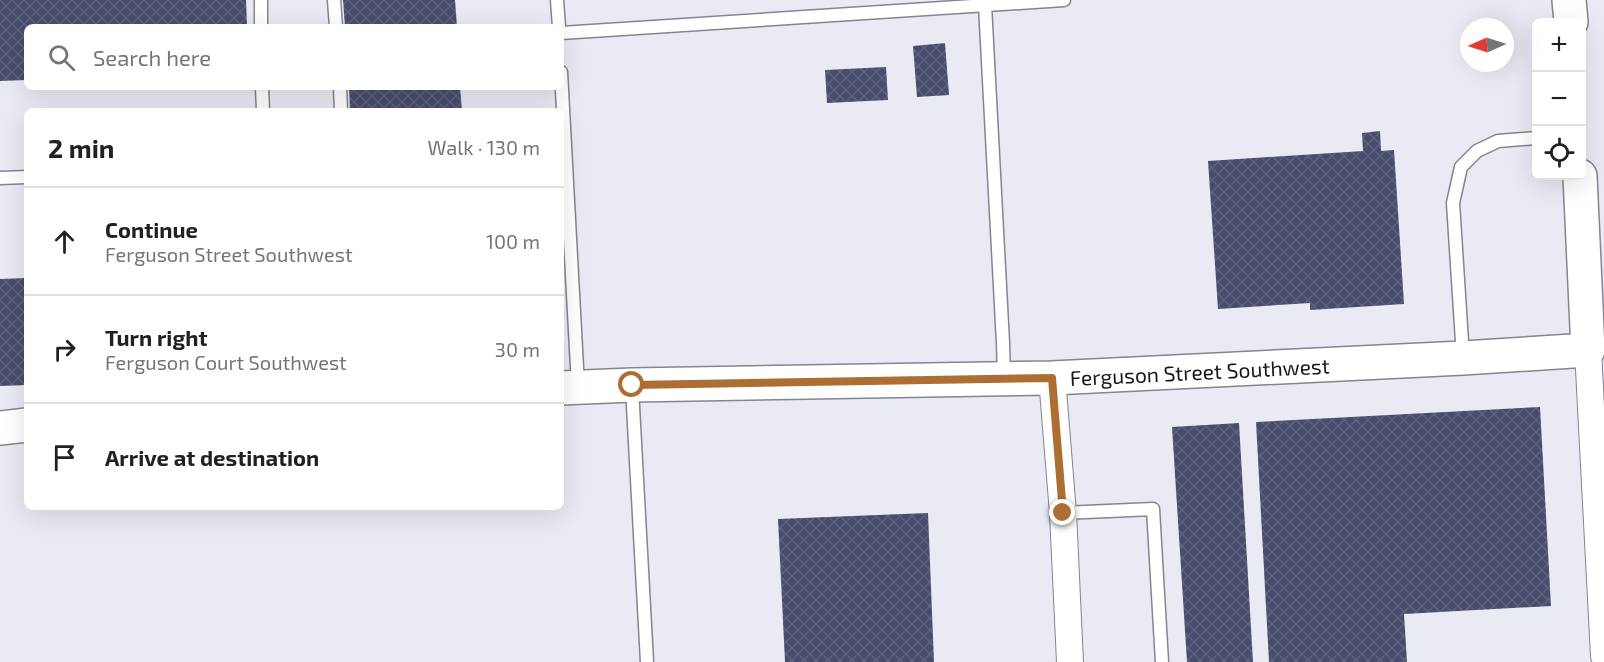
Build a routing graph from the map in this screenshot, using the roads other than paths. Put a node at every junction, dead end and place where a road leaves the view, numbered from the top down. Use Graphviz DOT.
graph roads {
  1 [pos="261,0"];
  2 [pos="334,0"];
  3 [pos="557,0"];
  4 [pos="1064,0"];
  5 [pos="1569,0"];
  6 [pos="985,5"];
  7 [pos="1570,18"];
  8 [pos="261,24"];
  9 [pos="336,24"];
  10 [pos="558,24"];
  11 [pos="564,33"];
  12 [pos="262,90"];
  13 [pos="340,90"];
  14 [pos="562,90"];
  15 [pos="263,108"];
  16 [pos="341,108"];
  17 [pos="562,108"];
  18 [pos="1532,138"];
  19 [pos="24,177"];
  20 [pos="564,177"];
  21 [pos="0,178"];
  22 [pos="1581,180"];
  23 [pos="1593,221"];
  24 [pos="1588,350"];
  25 [pos="1463,358"];
  26 [pos="1052,378"];
  27 [pos="1004,379"];
  28 [pos="632,385"];
  29 [pos="570,387"];
  30 [pos="24,425"];
  31 [pos="0,428"];
  32 [pos="1063,513"];
  33 [pos="1604,657"];
  34 [pos="647,662"];
  35 [pos="1070,662"];
  36 [pos="1162,662"];
  1 -- 8 [label="lane"];
  2 -- 9 [label="lane"];
  3 -- 10 [label="lane"];
  4 -- 6 [label="lane"];
  5 -- 7 [label="street"];
  6 -- 11 [label="lane"];
  6 -- 27 [label="lane"];
  12 -- 15 [label="lane"];
  13 -- 16 [label="lane"];
  14 -- 17 [label="lane"];
  18 -- 25 [label="lane"];
  19 -- 21 [label="lane"];
  20 -- 29 [label="lane"];
  22 -- 23 [label="street"];
  23 -- 24 [label="street"];
  24 -- 25 [label="street, Ferguson Street Southwest"];
  24 -- 33 [label="street"];
  25 -- 26 [label="street, Ferguson Street Southwest"];
  26 -- 27 [label="street, Ferguson Street Southwest"];
  26 -- 32 [label="street"];
  27 -- 28 [label="street, Ferguson Street Southwest"];
  28 -- 29 [label="street, Ferguson Street Southwest"];
  28 -- 34 [label="lane"];
  30 -- 31 [label="street"];
  32 -- 35 [label="street"];
  32 -- 36 [label="lane"];
}
